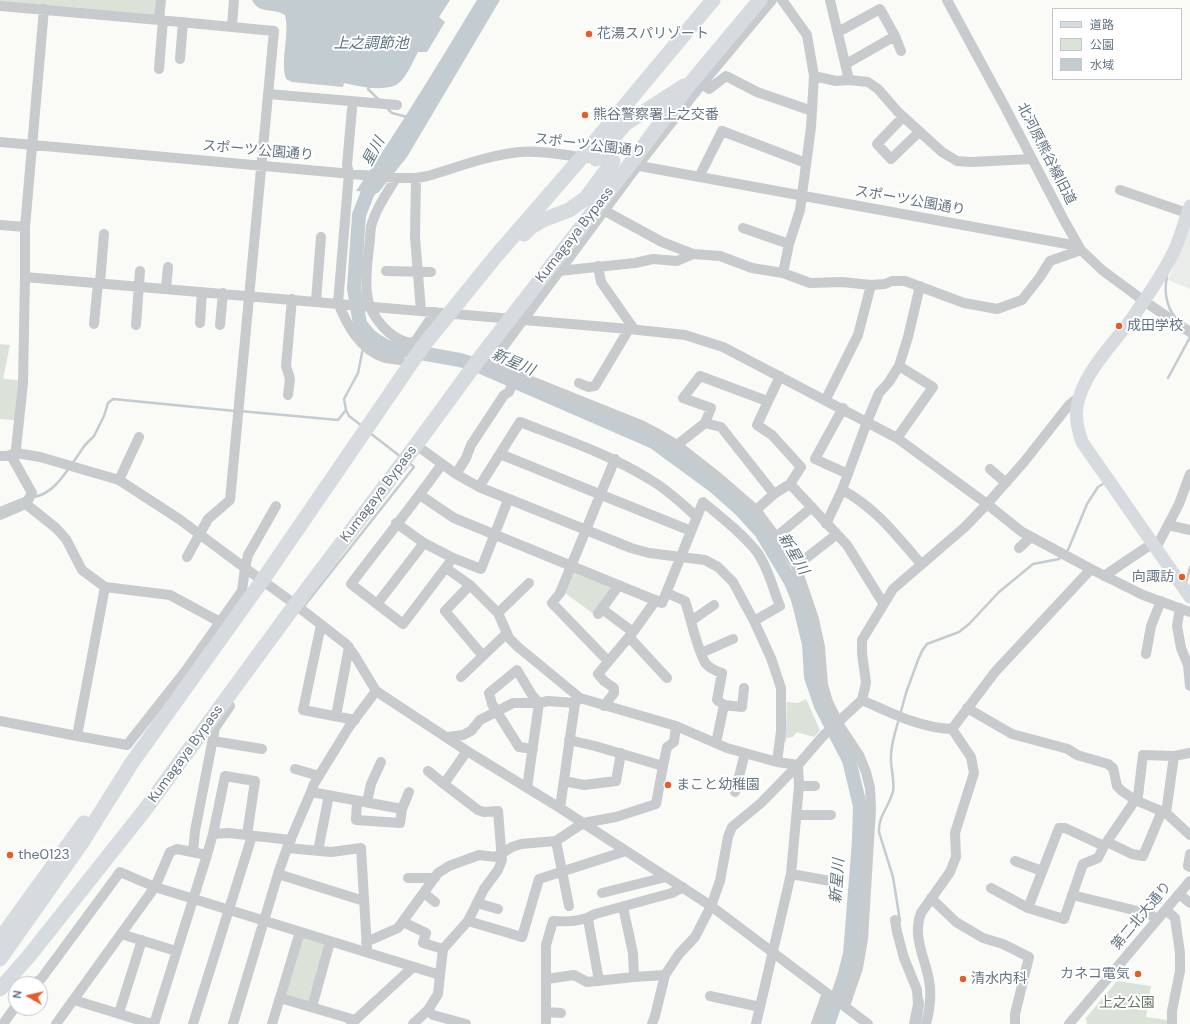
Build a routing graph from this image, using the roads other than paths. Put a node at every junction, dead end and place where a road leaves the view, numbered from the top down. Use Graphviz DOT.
graph roads {
  1 [pos="161,0"];
  2 [pos="234,0"];
  3 [pos="713,0"];
  4 [pos="760,0"];
  5 [pos="772,0"];
  6 [pos="782,0"];
  7 [pos="830,0"];
  8 [pos="947,0"];
  9 [pos="0,6"];
  10 [pos="44,9"];
  11 [pos="161,20"];
  12 [pos="183,22"];
  13 [pos="232,26"];
  14 [pos="838,32"];
  15 [pos="895,36"];
  16 [pos="901,51"];
  17 [pos="180,59"];
  18 [pos="846,64"];
  19 [pos="159,69"];
  20 [pos="814,76"];
  21 [pos="849,80"];
  22 [pos="695,85"];
  23 [pos="268,94"];
  24 [pos="397,106"];
  25 [pos="352,109"];
  26 [pos="812,111"];
  27 [pos="903,117"];
  28 [pos="919,132"];
  29 [pos="0,142"];
  30 [pos="32,145"];
  31 [pos="589,158"];
  32 [pos="1032,160"];
  33 [pos="613,161"];
  34 [pos="806,163"];
  35 [pos="634,165"];
  36 [pos="261,166"];
  37 [pos="352,174"];
  38 [pos="699,177"];
  39 [pos="396,178"];
  40 [pos="416,178"];
  41 [pos="1120,190"];
  42 [pos="802,196"];
  43 [pos="1189,209"];
  44 [pos="606,211"];
  45 [pos="0,225"];
  46 [pos="25,227"];
  47 [pos="743,228"];
  48 [pos="104,234"];
  49 [pos="321,237"];
  50 [pos="789,244"];
  51 [pos="1080,248"];
  52 [pos="693,254"];
  53 [pos="490,262"];
  54 [pos="598,266"];
  55 [pos="168,267"];
  56 [pos="140,271"];
  57 [pos="386,271"];
  58 [pos="559,271"];
  59 [pos="418,272"];
  60 [pos="432,272"];
  61 [pos="784,274"];
  62 [pos="25,277"];
  63 [pos="99,283"];
  64 [pos="871,285"];
  65 [pos="139,286"];
  66 [pos="920,286"];
  67 [pos="166,288"];
  68 [pos="202,292"];
  69 [pos="223,293"];
  70 [pos="249,296"];
  71 [pos="292,299"];
  72 [pos="316,301"];
  73 [pos="1144,301"];
  74 [pos="338,303"];
  75 [pos="371,307"];
  76 [pos="421,311"];
  77 [pos="435,312"];
  78 [pos="450,314"];
  79 [pos="516,320"];
  80 [pos="200,323"];
  81 [pos="94,324"];
  82 [pos="136,325"];
  83 [pos="220,325"];
  84 [pos="632,329"];
  85 [pos="1190,332"];
  86 [pos="405,362"];
  87 [pos="899,366"];
  88 [pos="515,375"];
  89 [pos="780,376"];
  90 [pos="579,383"];
  91 [pos="288,395"];
  92 [pos="1078,398"];
  93 [pos="826,399"];
  94 [pos="767,401"];
  95 [pos="843,408"];
  96 [pos="867,422"];
  97 [pos="705,423"];
  98 [pos="138,437"];
  99 [pos="897,438"];
  100 [pos="677,445"];
  101 [pos="16,453"];
  102 [pos="500,454"];
  103 [pos="408,455"];
  104 [pos="0,456"];
  105 [pos="615,459"];
  106 [pos="442,464"];
  107 [pos="990,469"];
  108 [pos="456,474"];
  109 [pos="848,474"];
  110 [pos="1190,474"];
  111 [pos="119,480"];
  112 [pos="1006,482"];
  113 [pos="790,484"];
  114 [pos="479,487"];
  115 [pos="842,490"];
  116 [pos="600,494"];
  117 [pos="774,494"];
  118 [pos="420,495"];
  119 [pos="508,500"];
  120 [pos="27,503"];
  121 [pos="987,504"];
  122 [pos="276,506"];
  123 [pos="812,507"];
  124 [pos="756,510"];
  125 [pos="0,515"];
  126 [pos="697,517"];
  127 [pos="396,524"];
  128 [pos="826,524"];
  129 [pos="1168,525"];
  130 [pos="586,530"];
  131 [pos="1190,530"];
  132 [pos="692,531"];
  133 [pos="837,534"];
  134 [pos="199,535"];
  135 [pos="494,535"];
  136 [pos="776,537"];
  137 [pos="1031,537"];
  138 [pos="424,543"];
  139 [pos="1154,545"];
  140 [pos="1019,548"];
  141 [pos="187,556"];
  142 [pos="681,556"];
  143 [pos="453,558"];
  144 [pos="921,564"];
  145 [pos="571,566"];
  146 [pos="796,566"];
  147 [pos="244,568"];
  148 [pos="446,568"];
  149 [pos="1091,569"];
  150 [pos="1104,576"];
  151 [pos="262,581"];
  152 [pos="529,583"];
  153 [pos="470,585"];
  154 [pos="619,585"];
  155 [pos="106,587"];
  156 [pos="667,593"];
  157 [pos="1190,597"];
  158 [pos="656,600"];
  159 [pos="1160,601"];
  160 [pos="883,603"];
  161 [pos="377,604"];
  162 [pos="714,605"];
  163 [pos="298,607"];
  164 [pos="1180,608"];
  165 [pos="498,612"];
  166 [pos="1190,612"];
  167 [pos="691,621"];
  168 [pos="754,621"];
  169 [pos="220,622"];
  170 [pos="321,625"];
  171 [pos="507,633"];
  172 [pos="631,634"];
  173 [pos="733,639"];
  174 [pos="349,647"];
  175 [pos="701,653"];
  176 [pos="1146,654"];
  177 [pos="483,656"];
  178 [pos="608,661"];
  179 [pos="461,677"];
  180 [pos="667,678"];
  181 [pos="1190,686"];
  182 [pos="744,688"];
  183 [pos="376,691"];
  184 [pos="577,700"];
  185 [pos="862,700"];
  186 [pos="539,703"];
  187 [pos="724,705"];
  188 [pos="604,706"];
  189 [pos="967,708"];
  190 [pos="498,711"];
  191 [pos="336,716"];
  192 [pos="355,720"];
  193 [pos="0,721"];
  194 [pos="839,722"];
  195 [pos="676,726"];
  196 [pos="952,729"];
  197 [pos="77,736"];
  198 [pos="448,737"];
  199 [pos="569,740"];
  200 [pos="213,741"];
  201 [pos="716,743"];
  202 [pos="262,749"];
  203 [pos="533,749"];
  204 [pos="467,750"];
  205 [pos="745,753"];
  206 [pos="1190,753"];
  207 [pos="621,754"];
  208 [pos="1174,756"];
  209 [pos="381,762"];
  210 [pos="776,762"];
  211 [pos="131,764"];
  212 [pos="798,765"];
  213 [pos="663,766"];
  214 [pos="295,769"];
  215 [pos="428,771"];
  216 [pos="319,776"];
  217 [pos="564,781"];
  218 [pos="444,784"];
  219 [pos="799,786"];
  220 [pos="815,786"];
  221 [pos="527,788"];
  222 [pos="311,792"];
  223 [pos="409,792"];
  224 [pos="735,792"];
  225 [pos="329,795"];
  226 [pos="1135,800"];
  227 [pos="362,802"];
  228 [pos="560,808"];
  229 [pos="402,809"];
  230 [pos="1164,812"];
  231 [pos="796,815"];
  232 [pos="831,815"];
  233 [pos="582,823"];
  234 [pos="213,834"];
  235 [pos="249,835"];
  236 [pos="1190,835"];
  237 [pos="556,841"];
  238 [pos="289,844"];
  239 [pos="1105,844"];
  240 [pos="318,851"];
  241 [pos="193,852"];
  242 [pos="626,852"];
  243 [pos="502,854"];
  244 [pos="1190,854"];
  245 [pos="207,855"];
  246 [pos="1015,861"];
  247 [pos="1190,868"];
  248 [pos="563,872"];
  249 [pos="1042,872"];
  250 [pos="278,874"];
  251 [pos="791,874"];
  252 [pos="666,877"];
  253 [pos="408,878"];
  254 [pos="435,878"];
  255 [pos="1190,881"];
  256 [pos="836,882"];
  257 [pos="156,887"];
  258 [pos="683,887"];
  259 [pos="991,888"];
  260 [pos="424,893"];
  261 [pos="602,893"];
  262 [pos="1179,894"];
  263 [pos="1072,895"];
  264 [pos="931,898"];
  265 [pos="193,899"];
  266 [pos="364,901"];
  267 [pos="435,902"];
  268 [pos="477,902"];
  269 [pos="1190,903"];
  270 [pos="569,906"];
  271 [pos="711,906"];
  272 [pos="623,907"];
  273 [pos="1028,908"];
  274 [pos="498,909"];
  275 [pos="229,910"];
  276 [pos="1166,910"];
  277 [pos="588,919"];
  278 [pos="264,920"];
  279 [pos="896,920"];
  280 [pos="1157,920"];
  281 [pos="468,921"];
  282 [pos="403,922"];
  283 [pos="300,932"];
  284 [pos="121,934"];
  285 [pos="0,939"];
  286 [pos="142,940"];
  287 [pos="330,942"];
  288 [pos="367,947"];
  289 [pos="443,949"];
  290 [pos="176,951"];
  291 [pos="773,951"];
  292 [pos="29,956"];
  293 [pos="0,960"];
  294 [pos="413,967"];
  295 [pos="1185,971"];
  296 [pos="440,975"];
  297 [pos="43,976"];
  298 [pos="665,976"];
  299 [pos="634,977"];
  300 [pos="547,979"];
  301 [pos="599,981"];
  302 [pos="0,989"];
  303 [pos="828,993"];
  304 [pos="710,996"];
  305 [pos="280,998"];
  306 [pos="0,999"];
  307 [pos="74,1000"];
  308 [pos="844,1006"];
  309 [pos="760,1007"];
  310 [pos="312,1008"];
  311 [pos="546,1012"];
  312 [pos="119,1013"];
  313 [pos="562,1013"];
  314 [pos="431,1017"];
  315 [pos="353,1022"];
  316 [pos="451,1022"];
  317 [pos="866,1023"];
  318 [pos="56,1024"];
  319 [pos="153,1024"];
  320 [pos="193,1024"];
  321 [pos="233,1024"];
  322 [pos="272,1024"];
  323 [pos="413,1024"];
  324 [pos="466,1024"];
  325 [pos="546,1024"];
  326 [pos="652,1024"];
  327 [pos="756,1024"];
  328 [pos="816,1024"];
  329 [pos="914,1024"];
  330 [pos="926,1024"];
  331 [pos="1015,1024"];
  332 [pos="1069,1024"];
  333 [pos="1172,1024"];
  1 -- 11 [label="street"];
  2 -- 13 [label="street"];
  3 -- 31 [label="highway"];
  4 -- 22 [label="highway, Kumagaya Bypass"];
  5 -- 22 [label="street"];
  6 -- 20 [label="street"];
  7 -- 14 [label="street"];
  8 -- 32 [label="street, 北河原熊谷線旧道"];
  9 -- 10 [label="street"];
  10 -- 11 [label="street"];
  10 -- 30 [label="street"];
  11 -- 12 [label="street"];
  11 -- 19 [label="street"];
  12 -- 13 [label="street"];
  12 -- 17 [label="street"];
  13 -- 23 [label="street"];
  14 -- 15 [label="street"];
  14 -- 18 [label="street"];
  15 -- 16 [label="street"];
  15 -- 18 [label="street"];
  18 -- 21 [label="street"];
  20 -- 21 [label="street"];
  20 -- 26 [label="street"];
  21 -- 27 [label="street"];
  22 -- 26 [label="street"];
  22 -- 31 [label="highway"];
  22 -- 35 [label="highway, Kumagaya Bypass"];
  23 -- 24 [label="street"];
  23 -- 36 [label="street"];
  25 -- 37 [label="street"];
  26 -- 34 [label="street"];
  27 -- 28 [label="street"];
  27 -- 28 [label="street"];
  28 -- 32 [label="street"];
  29 -- 30 [label="street, スポーツ公園通り"];
  30 -- 36 [label="street, スポーツ公園通り"];
  30 -- 46 [label="street"];
  31 -- 33 [label="street, スポーツ公園通り"];
  31 -- 40 [label="street, スポーツ公園通り"];
  31 -- 53 [label="highway"];
  32 -- 51 [label="street, 北河原熊谷線旧道"];
  33 -- 35 [label="street, スポーツ公園通り"];
  33 -- 53 [label="highway"];
  34 -- 38 [label="street"];
  34 -- 42 [label="street"];
  35 -- 38 [label="street, スポーツ公園通り"];
  35 -- 44 [label="street"];
  35 -- 79 [label="highway, Kumagaya Bypass"];
  36 -- 37 [label="street, スポーツ公園通り"];
  36 -- 70 [label="street"];
  37 -- 39 [label="street, スポーツ公園通り"];
  37 -- 74 [label="street"];
  38 -- 42 [label="street, スポーツ公園通り"];
  39 -- 40 [label="street, スポーツ公園通り"];
  39 -- 75 [label="street"];
  40 -- 59 [label="street"];
  41 -- 43 [label="street"];
  42 -- 50 [label="street"];
  42 -- 51 [label="street, スポーツ公園通り"];
  43 -- 73 [label="main road"];
  44 -- 52 [label="street"];
  44 -- 58 [label="street"];
  45 -- 46 [label="street"];
  46 -- 62 [label="street"];
  47 -- 50 [label="street"];
  48 -- 63 [label="street"];
  49 -- 72 [label="street"];
  50 -- 61 [label="street"];
  51 -- 66 [label="street"];
  51 -- 73 [label="street, 北河原熊谷線旧道"];
  52 -- 54 [label="street"];
  52 -- 61 [label="street"];
  53 -- 78 [label="highway"];
  54 -- 58 [label="street"];
  54 -- 84 [label="street"];
  55 -- 67 [label="street"];
  56 -- 65 [label="street"];
  57 -- 59 [label="street"];
  58 -- 79 [label="street"];
  59 -- 60 [label="street"];
  59 -- 76 [label="street"];
  61 -- 64 [label="street"];
  62 -- 63 [label="street"];
  62 -- 101 [label="street"];
  63 -- 65 [label="street"];
  63 -- 81 [label="street"];
  64 -- 66 [label="street"];
  64 -- 93 [label="street"];
  65 -- 67 [label="street"];
  65 -- 82 [label="street"];
  66 -- 87 [label="street"];
  67 -- 68 [label="street"];
  68 -- 69 [label="street"];
  68 -- 80 [label="street"];
  69 -- 70 [label="street"];
  69 -- 83 [label="street"];
  70 -- 71 [label="street"];
  70 -- 134 [label="street"];
  71 -- 72 [label="street"];
  71 -- 91 [label="street"];
  72 -- 74 [label="street"];
  73 -- 85 [label="street, 北河原熊谷線旧道"];
  73 -- 92 [label="main road"];
  74 -- 75 [label="street"];
  74 -- 86 [label="street"];
  75 -- 76 [label="street"];
  75 -- 77 [label="street"];
  76 -- 77 [label="street"];
  77 -- 78 [label="street"];
  78 -- 79 [label="street"];
  78 -- 86 [label="highway"];
  79 -- 84 [label="street"];
  79 -- 88 [label="street"];
  79 -- 103 [label="highway, Kumagaya Bypass"];
  84 -- 89 [label="street"];
  84 -- 90 [label="street"];
  86 -- 151 [label="highway"];
  87 -- 96 [label="street"];
  87 -- 99 [label="street"];
  88 -- 100 [label="street"];
  88 -- 108 [label="street"];
  89 -- 93 [label="street"];
  89 -- 94 [label="street"];
  92 -- 112 [label="street"];
  92 -- 139 [label="main road"];
  93 -- 95 [label="street"];
  94 -- 97 [label="street"];
  94 -- 113 [label="street"];
  95 -- 96 [label="street"];
  95 -- 109 [label="street"];
  96 -- 99 [label="street"];
  96 -- 109 [label="street"];
  97 -- 100 [label="street"];
  97 -- 117 [label="street"];
  98 -- 111 [label="street"];
  99 -- 121 [label="street"];
  100 -- 124 [label="street"];
  101 -- 104 [label="street"];
  101 -- 111 [label="street"];
  101 -- 120 [label="street"];
  102 -- 105 [label="street"];
  102 -- 114 [label="street"];
  102 -- 116 [label="street"];
  103 -- 106 [label="street"];
  103 -- 163 [label="highway, Kumagaya Bypass"];
  105 -- 116 [label="street"];
  105 -- 126 [label="street"];
  106 -- 108 [label="street"];
  106 -- 118 [label="street"];
  107 -- 112 [label="street"];
  108 -- 114 [label="street"];
  109 -- 115 [label="street"];
  110 -- 129 [label="street"];
  111 -- 134 [label="street"];
  112 -- 121 [label="street"];
  113 -- 117 [label="street"];
  113 -- 123 [label="street"];
  114 -- 119 [label="street"];
  115 -- 128 [label="street"];
  115 -- 144 [label="street"];
  116 -- 130 [label="street"];
  116 -- 132 [label="street"];
  117 -- 124 [label="street"];
  118 -- 127 [label="street"];
  118 -- 135 [label="street"];
  119 -- 130 [label="street"];
  119 -- 135 [label="street"];
  120 -- 125 [label="street"];
  120 -- 155 [label="street"];
  121 -- 137 [label="street"];
  121 -- 144 [label="street"];
  122 -- 147 [label="street"];
  123 -- 128 [label="street"];
  123 -- 136 [label="street"];
  124 -- 136 [label="street"];
  126 -- 132 [label="street"];
  126 -- 168 [label="street"];
  127 -- 138 [label="street"];
  127 -- 161 [label="street"];
  128 -- 133 [label="street"];
  129 -- 131 [label="street"];
  129 -- 139 [label="street"];
  130 -- 142 [label="street"];
  130 -- 145 [label="street"];
  132 -- 142 [label="street"];
  133 -- 146 [label="street"];
  133 -- 160 [label="street"];
  134 -- 141 [label="street"];
  134 -- 147 [label="street"];
  135 -- 143 [label="street"];
  135 -- 145 [label="street"];
  136 -- 146 [label="street"];
  137 -- 140 [label="street"];
  137 -- 149 [label="street"];
  138 -- 143 [label="street"];
  138 -- 161 [label="street"];
  139 -- 150 [label="street"];
  139 -- 157 [label="main road"];
  142 -- 156 [label="street"];
  142 -- 168 [label="street"];
  143 -- 148 [label="street"];
  144 -- 160 [label="street"];
  145 -- 154 [label="street"];
  145 -- 178 [label="street"];
  146 -- 194 [label="street"];
  147 -- 151 [label="street"];
  147 -- 169 [label="street"];
  148 -- 153 [label="street"];
  148 -- 161 [label="street"];
  149 -- 150 [label="street"];
  149 -- 189 [label="street"];
  150 -- 159 [label="street"];
  151 -- 163 [label="street"];
  151 -- 211 [label="highway"];
  152 -- 165 [label="street"];
  153 -- 165 [label="street"];
  153 -- 177 [label="street"];
  154 -- 158 [label="street"];
  154 -- 172 [label="street"];
  155 -- 169 [label="street"];
  155 -- 197 [label="street"];
  156 -- 158 [label="street"];
  156 -- 167 [label="street"];
  158 -- 172 [label="street"];
  159 -- 164 [label="street"];
  159 -- 176 [label="street"];
  160 -- 185 [label="street"];
  162 -- 167 [label="street"];
  163 -- 170 [label="street"];
  163 -- 200 [label="street"];
  163 -- 292 [label="highway, Kumagaya Bypass"];
  164 -- 166 [label="street"];
  164 -- 181 [label="street"];
  165 -- 171 [label="street"];
  167 -- 175 [label="street"];
  168 -- 210 [label="street"];
  169 -- 197 [label="street"];
  170 -- 174 [label="street"];
  170 -- 191 [label="street"];
  171 -- 177 [label="street"];
  171 -- 184 [label="street"];
  172 -- 178 [label="street"];
  172 -- 180 [label="street"];
  173 -- 175 [label="street"];
  174 -- 183 [label="street"];
  174 -- 191 [label="street"];
  175 -- 187 [label="street"];
  177 -- 179 [label="street"];
  178 -- 188 [label="street"];
  182 -- 187 [label="street"];
  183 -- 192 [label="street"];
  183 -- 198 [label="street"];
  184 -- 186 [label="street"];
  184 -- 188 [label="street"];
  184 -- 199 [label="street"];
  185 -- 194 [label="street"];
  185 -- 196 [label="street"];
  186 -- 190 [label="street"];
  186 -- 190 [label="street"];
  186 -- 203 [label="street"];
  187 -- 201 [label="street"];
  188 -- 195 [label="street"];
  189 -- 196 [label="street"];
  189 -- 226 [label="street"];
  190 -- 198 [label="street"];
  190 -- 203 [label="street"];
  191 -- 192 [label="street"];
  192 -- 216 [label="street"];
  193 -- 197 [label="street"];
  194 -- 212 [label="street"];
  194 -- 308 [label="street"];
  195 -- 201 [label="street"];
  195 -- 213 [label="street"];
  196 -- 264 [label="street"];
  198 -- 204 [label="street"];
  199 -- 207 [label="street"];
  199 -- 217 [label="street"];
  200 -- 202 [label="street"];
  200 -- 241 [label="street"];
  201 -- 205 [label="street"];
  203 -- 221 [label="street"];
  204 -- 218 [label="street"];
  204 -- 221 [label="street"];
  205 -- 210 [label="street"];
  205 -- 224 [label="street"];
  206 -- 208 [label="street"];
  207 -- 213 [label="street"];
  207 -- 217 [label="street"];
  208 -- 226 [label="street"];
  208 -- 230 [label="street"];
  209 -- 227 [label="street"];
  210 -- 212 [label="street"];
  211 -- 285 [label="highway"];
  211 -- 293 [label="highway"];
  212 -- 219 [label="street"];
  212 -- 271 [label="street"];
  213 -- 233 [label="street"];
  214 -- 216 [label="street"];
  215 -- 218 [label="street"];
  216 -- 222 [label="street"];
  217 -- 228 [label="street"];
  218 -- 243 [label="street"];
  219 -- 220 [label="street"];
  219 -- 231 [label="street"];
  221 -- 228 [label="street"];
  222 -- 225 [label="street"];
  222 -- 238 [label="street"];
  223 -- 229 [label="street"];
  225 -- 227 [label="street"];
  225 -- 240 [label="street"];
  226 -- 230 [label="street"];
  226 -- 239 [label="street"];
  227 -- 229 [label="street"];
  227 -- 229 [label="street"];
  228 -- 233 [label="street"];
  230 -- 236 [label="street"];
  230 -- 239 [label="street"];
  231 -- 232 [label="street"];
  231 -- 251 [label="street"];
  233 -- 237 [label="street"];
  233 -- 242 [label="street"];
  234 -- 235 [label="street"];
  234 -- 235 [label="street"];
  234 -- 245 [label="street"];
  235 -- 238 [label="street"];
  235 -- 275 [label="street"];
  237 -- 243 [label="street"];
  237 -- 248 [label="street"];
  238 -- 240 [label="street"];
  238 -- 250 [label="street"];
  239 -- 249 [label="street"];
  239 -- 263 [label="street"];
  240 -- 266 [label="street"];
  241 -- 245 [label="street"];
  241 -- 257 [label="street"];
  242 -- 248 [label="street"];
  242 -- 252 [label="street"];
  243 -- 254 [label="street"];
  243 -- 268 [label="street"];
  244 -- 247 [label="street"];
  245 -- 265 [label="street"];
  246 -- 249 [label="street"];
  248 -- 270 [label="street"];
  248 -- 281 [label="street"];
  249 -- 273 [label="street"];
  250 -- 266 [label="street"];
  250 -- 278 [label="street"];
  251 -- 256 [label="street"];
  251 -- 291 [label="street"];
  252 -- 258 [label="street"];
  252 -- 261 [label="street"];
  253 -- 254 [label="street"];
  254 -- 260 [label="street"];
  255 -- 262 [label="street, 第二北大通り"];
  257 -- 265 [label="street"];
  257 -- 284 [label="street"];
  257 -- 297 [label="street"];
  258 -- 271 [label="street"];
  258 -- 272 [label="street"];
  259 -- 273 [label="street"];
  260 -- 267 [label="street"];
  260 -- 282 [label="street"];
  262 -- 269 [label="street"];
  262 -- 276 [label="street, 第二北大通り"];
  263 -- 273 [label="street"];
  263 -- 280 [label="street"];
  264 -- 330 [label="street"];
  264 -- 331 [label="street"];
  265 -- 275 [label="street"];
  265 -- 290 [label="street"];
  266 -- 288 [label="street"];
  268 -- 274 [label="street"];
  268 -- 281 [label="street"];
  271 -- 291 [label="street"];
  271 -- 298 [label="street"];
  272 -- 277 [label="street"];
  272 -- 299 [label="street"];
  275 -- 278 [label="street"];
  275 -- 320 [label="street"];
  276 -- 280 [label="street, 第二北大通り"];
  276 -- 295 [label="street"];
  277 -- 300 [label="street"];
  277 -- 301 [label="street"];
  278 -- 283 [label="street"];
  278 -- 321 [label="street"];
  279 -- 329 [label="street"];
  280 -- 332 [label="street, 第二北大通り"];
  281 -- 289 [label="street"];
  282 -- 288 [label="street"];
  282 -- 289 [label="street"];
  283 -- 287 [label="street"];
  283 -- 305 [label="street"];
  284 -- 286 [label="street"];
  284 -- 307 [label="street"];
  286 -- 290 [label="street"];
  286 -- 312 [label="street"];
  287 -- 288 [label="street"];
  287 -- 310 [label="street"];
  288 -- 294 [label="street"];
  289 -- 296 [label="street"];
  290 -- 319 [label="street"];
  291 -- 303 [label="street"];
  291 -- 309 [label="street"];
  292 -- 302 [label="highway, Kumagaya Bypass"];
  292 -- 306 [label="highway"];
  294 -- 296 [label="street"];
  294 -- 315 [label="street"];
  295 -- 333 [label="street"];
  296 -- 314 [label="street"];
  298 -- 299 [label="street"];
  298 -- 326 [label="street"];
  299 -- 301 [label="street"];
  300 -- 301 [label="street"];
  300 -- 311 [label="street"];
  303 -- 308 [label="street"];
  303 -- 328 [label="street"];
  304 -- 309 [label="street"];
  305 -- 310 [label="street"];
  305 -- 322 [label="street"];
  307 -- 312 [label="street"];
  307 -- 318 [label="street"];
  308 -- 317 [label="street"];
  309 -- 327 [label="street"];
  310 -- 315 [label="street"];
  311 -- 313 [label="street"];
  311 -- 325 [label="street"];
  312 -- 319 [label="street"];
  314 -- 316 [label="street"];
  314 -- 323 [label="street"];
  316 -- 324 [label="street"];
}
